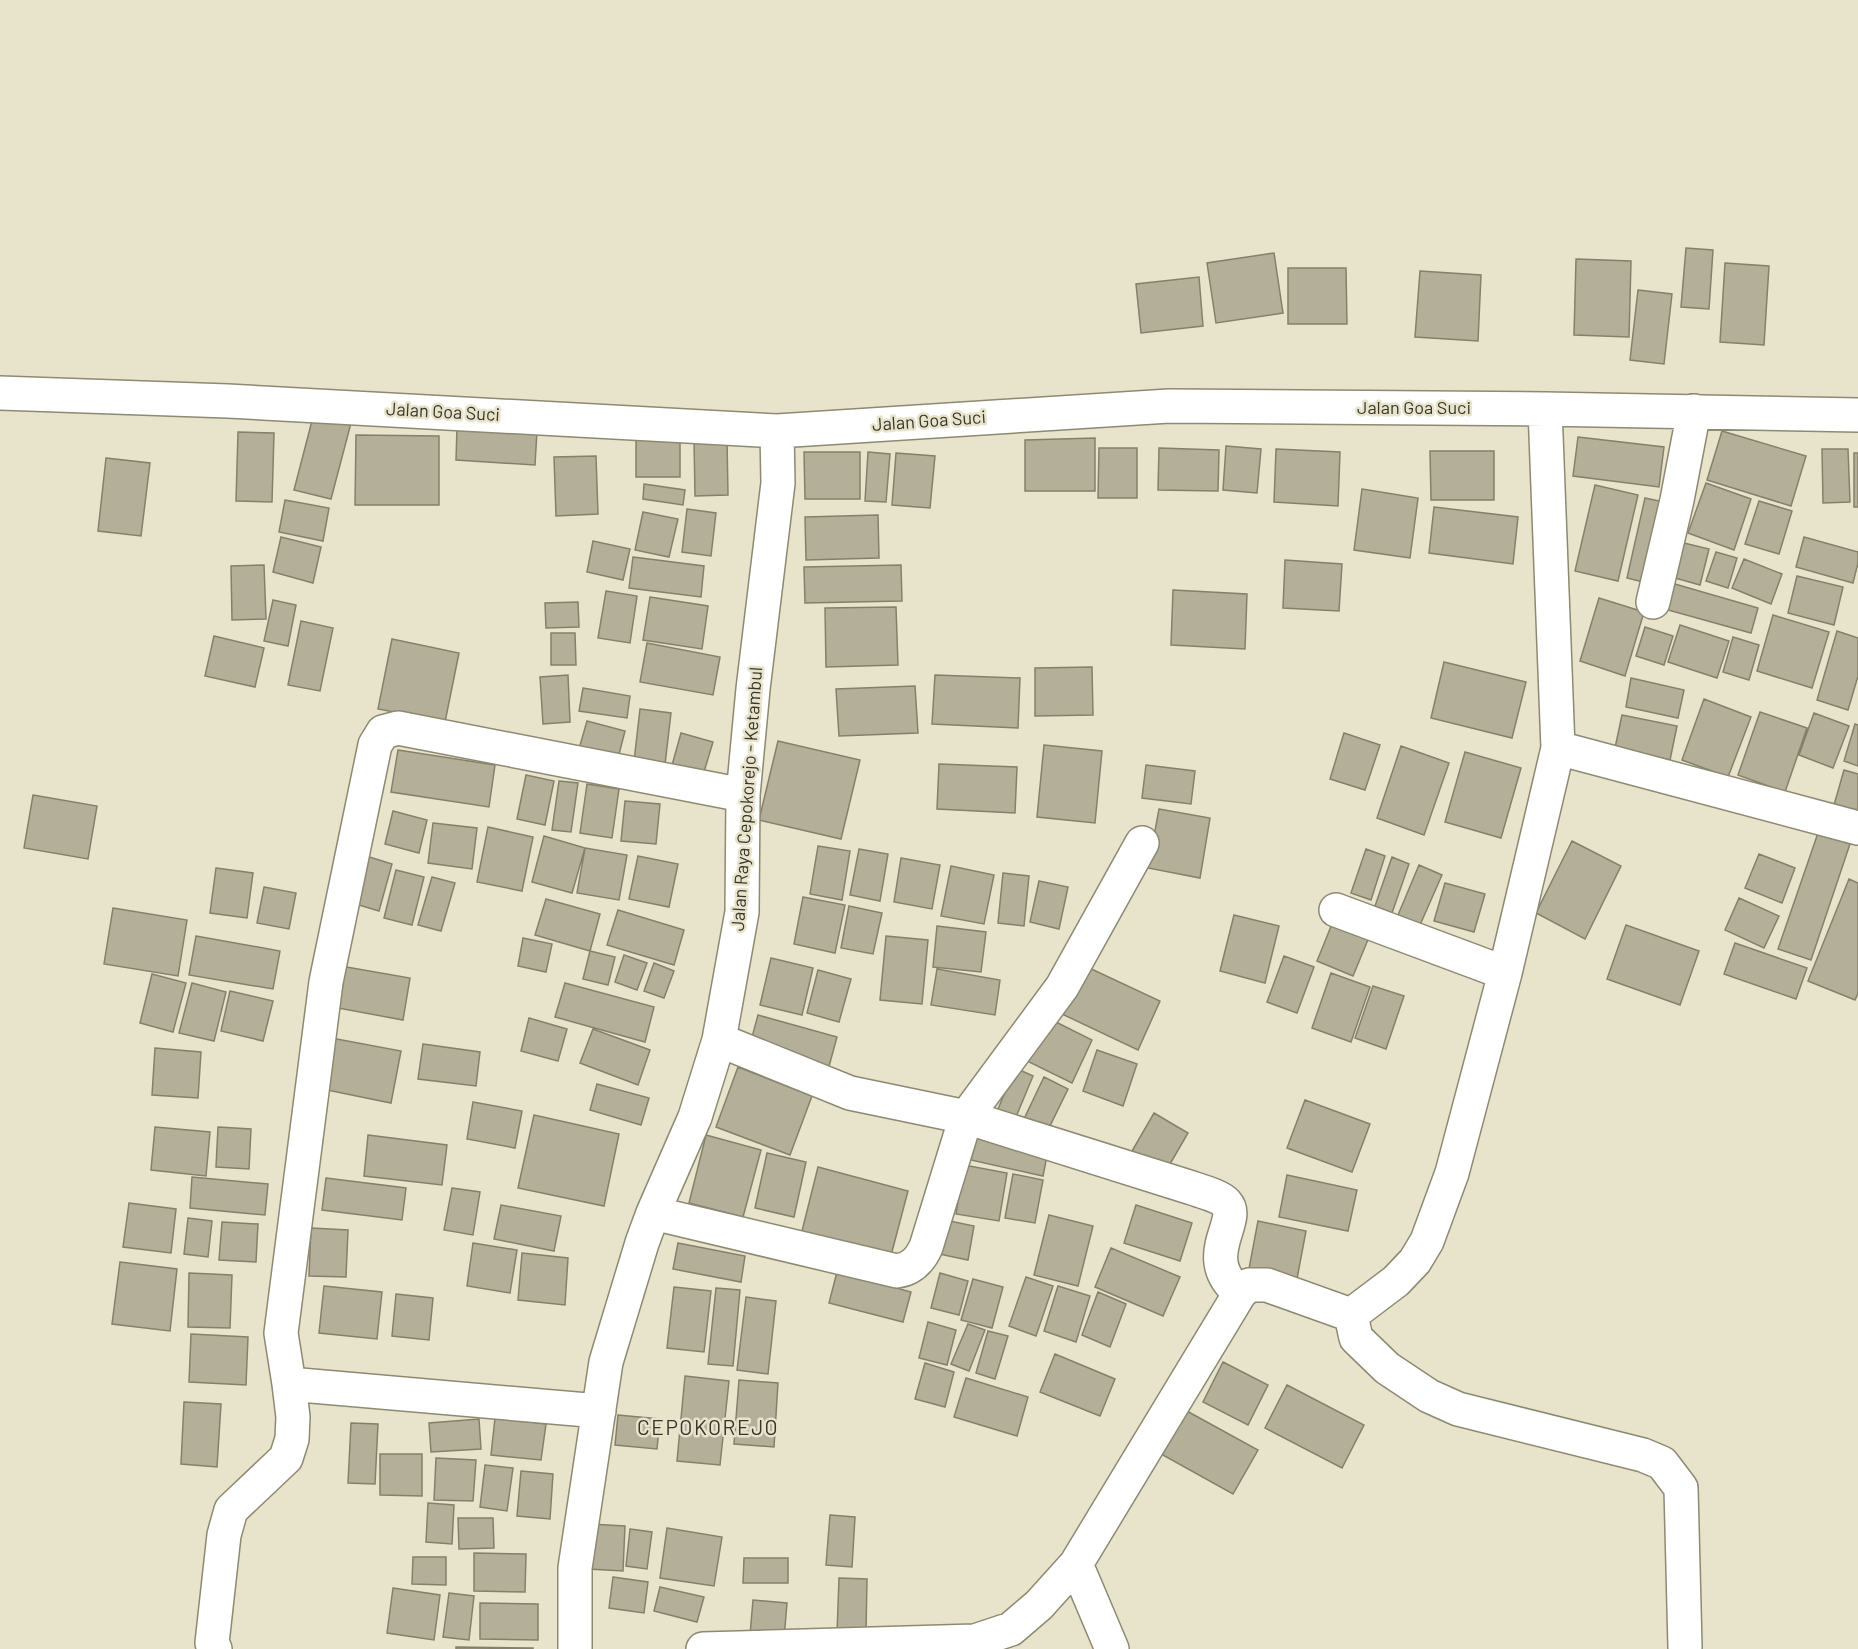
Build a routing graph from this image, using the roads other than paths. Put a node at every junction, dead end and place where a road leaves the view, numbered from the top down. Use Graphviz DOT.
graph roads {
  1 [pos="0,393"];
  2 [pos="1545,409"];
  3 [pos="1694,411"];
  4 [pos="1858,415"];
  5 [pos="777,431"];
  6 [pos="1653,602"];
  7 [pos="1558,748"];
  8 [pos="743,795"];
  9 [pos="1858,828"];
  10 [pos="1142,843"];
  11 [pos="1336,910"];
  12 [pos="1505,973"];
  13 [pos="719,1040"];
  14 [pos="966,1117"];
  15 [pos="653,1213"];
  16 [pos="1240,1293"];
  17 [pos="1352,1315"];
  18 [pos="290,1384"];
  19 [pos="599,1411"];
  20 [pos="1076,1564"];
  21 [pos="944,1646"];
  22 [pos="1684,1647"];
  23 [pos="215,1649"];
  24 [pos="575,1649"];
  25 [pos="703,1649"];
  26 [pos="1112,1649"];
  1 -- 5 [label="street, Jalan Goa Suci"];
  2 -- 3 [label="street, Jalan Goa Suci"];
  2 -- 5 [label="street, Jalan Goa Suci"];
  2 -- 7 [label="street"];
  3 -- 4 [label="street, Jalan Goa Suci"];
  3 -- 6 [label="street"];
  5 -- 8 [label="street, Jalan Raya Cepokorejo - Ketambul"];
  7 -- 9 [label="street"];
  7 -- 12 [label="street"];
  8 -- 13 [label="street, Jalan Raya Cepokorejo - Ketambul"];
  8 -- 18 [label="street"];
  10 -- 14 [label="street"];
  11 -- 12 [label="street"];
  12 -- 17 [label="street"];
  13 -- 14 [label="street"];
  13 -- 15 [label="street, Jalan Raya Cepokorejo - Ketambul"];
  14 -- 15 [label="street"];
  14 -- 16 [label="street"];
  15 -- 19 [label="street, Jalan Raya Cepokorejo - Ketambul"];
  16 -- 17 [label="street"];
  16 -- 20 [label="street"];
  17 -- 22 [label="street"];
  18 -- 19 [label="street"];
  18 -- 23 [label="street"];
  19 -- 24 [label="street, Jalan Raya Cepokorejo - Ketambul"];
  20 -- 21 [label="street"];
  20 -- 26 [label="street"];
  21 -- 25 [label="street"];
}
